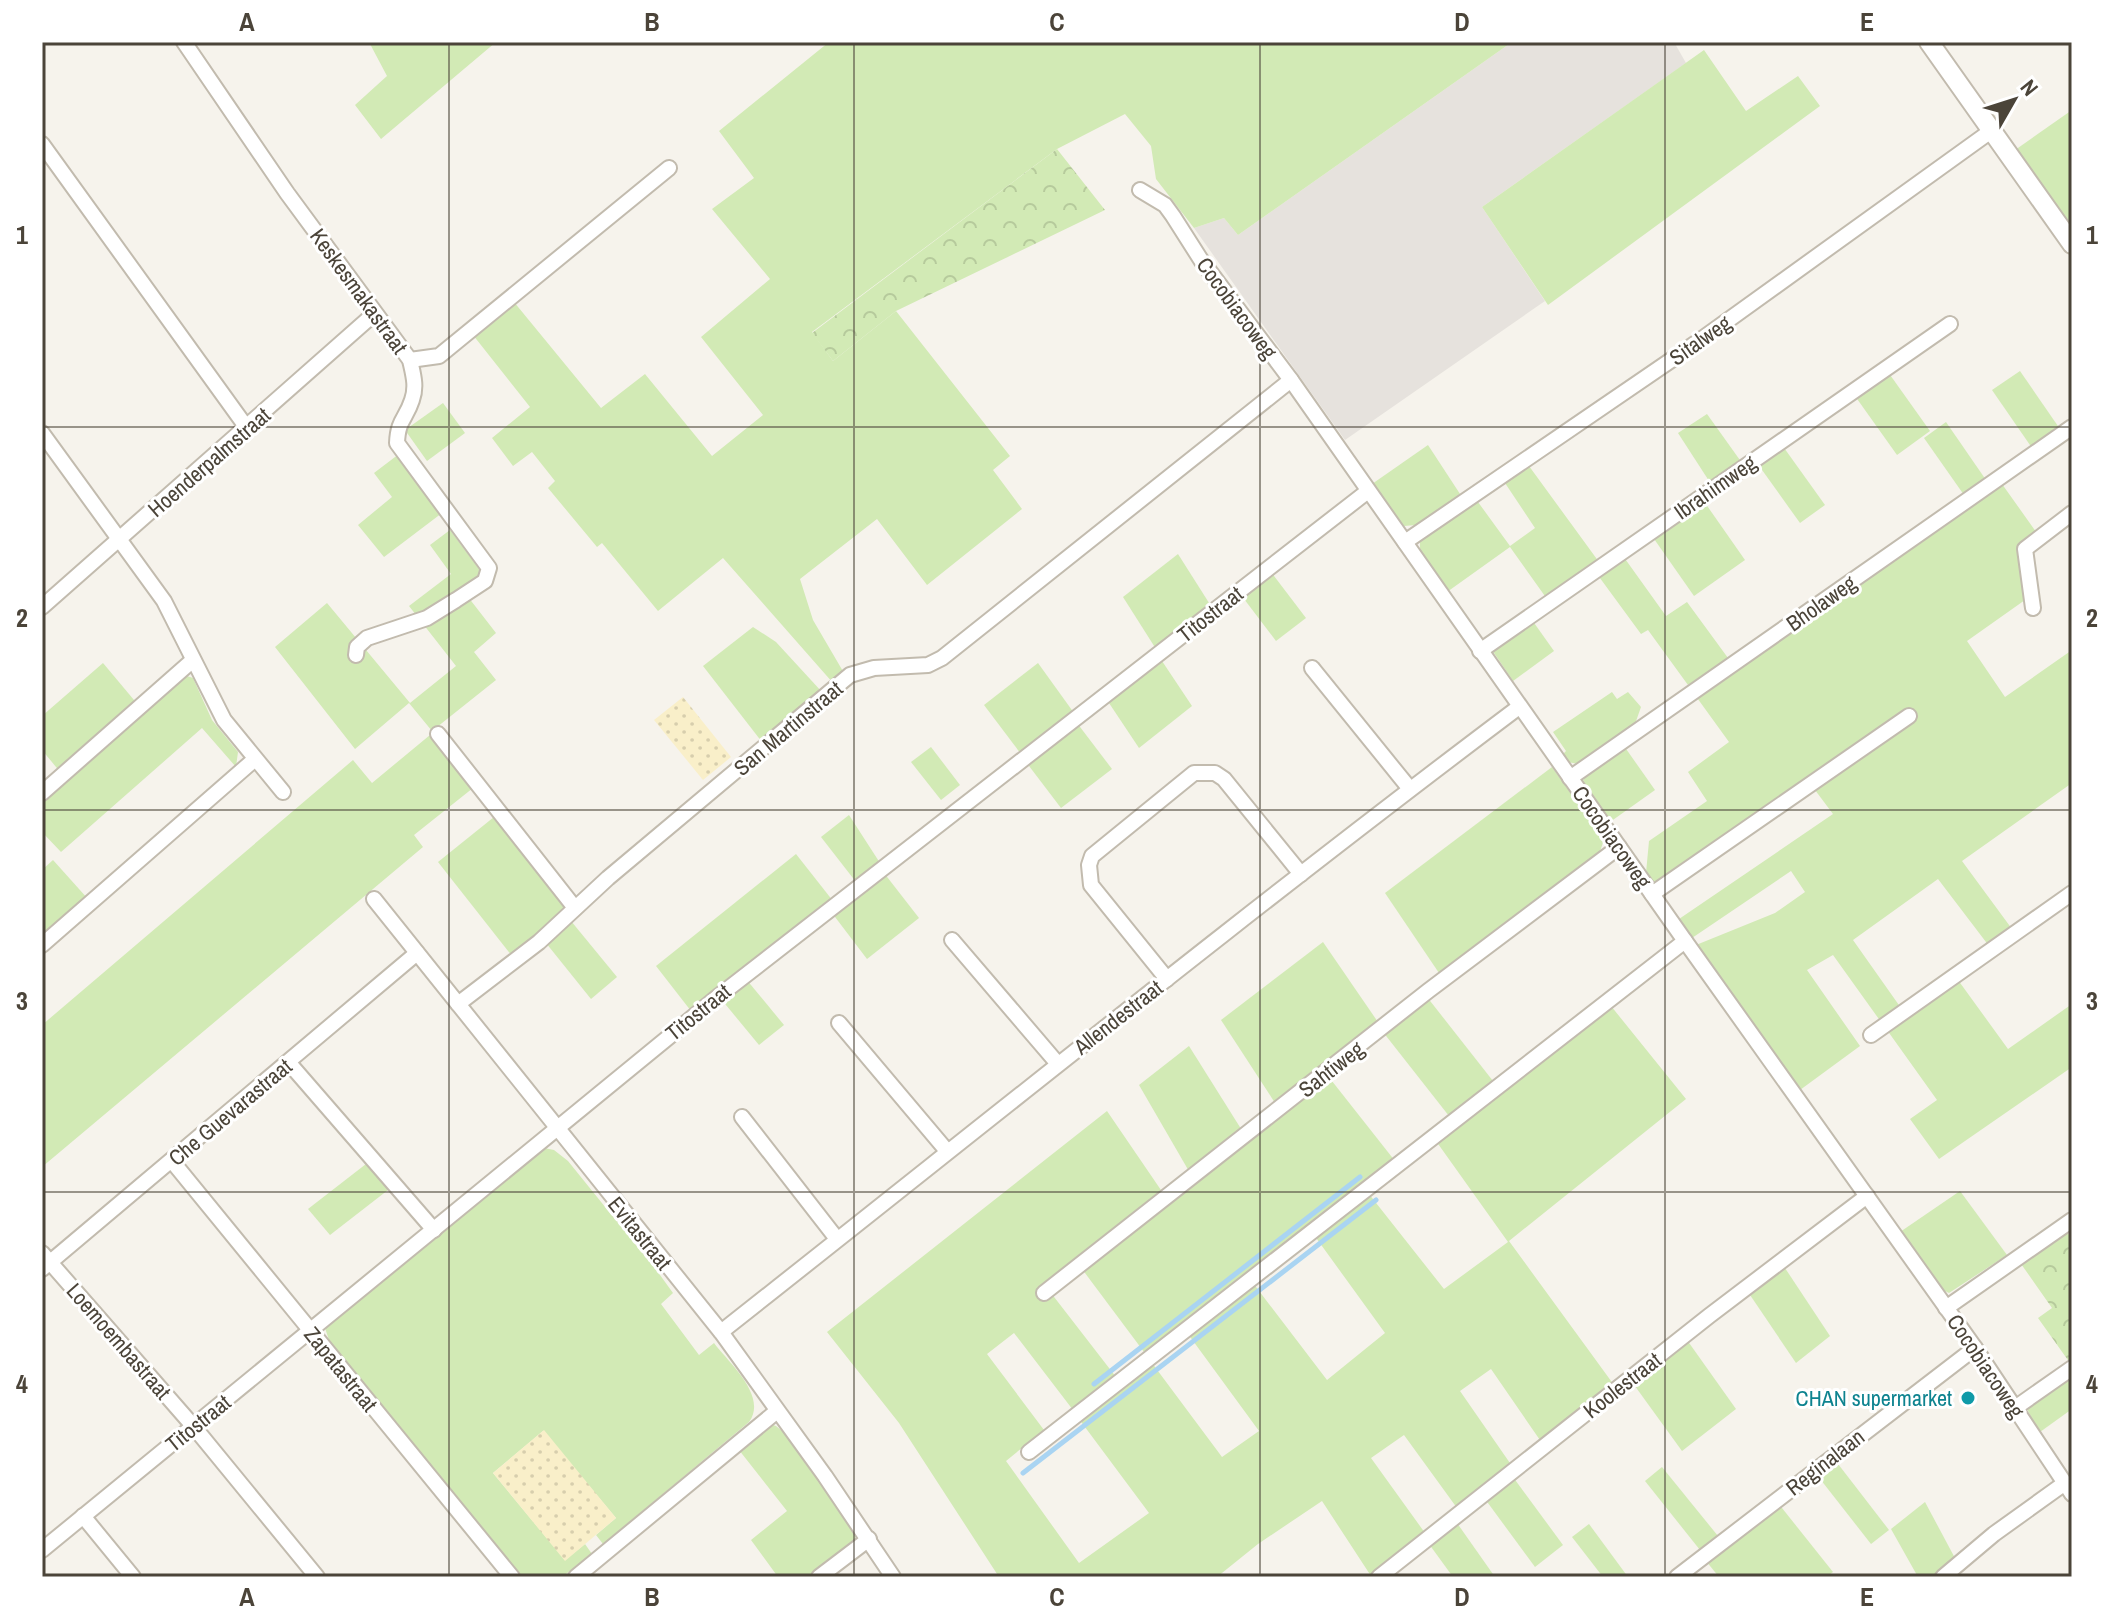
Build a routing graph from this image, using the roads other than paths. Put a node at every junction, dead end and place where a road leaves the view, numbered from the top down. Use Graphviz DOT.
graph roads {
  1 [pos="184,42"];
  2 [pos="1929,42"];
  3 [pos="1991,131"];
  4 [pos="42,144"];
  5 [pos="669,168"];
  6 [pos="1140,190"];
  7 [pos="2072,244"];
  8 [pos="374,314"];
  9 [pos="1950,324"];
  10 [pos="410,360"];
  11 [pos="1291,380"];
  12 [pos="2072,427"];
  13 [pos="247,428"];
  14 [pos="42,433"];
  15 [pos="1368,491"];
  16 [pos="2072,513"];
  17 [pos="121,539"];
  18 [pos="1405,542"];
  19 [pos="42,607"];
  20 [pos="2033,608"];
  21 [pos="1480,651"];
  22 [pos="356,655"];
  23 [pos="193,660"];
  24 [pos="1312,668"];
  25 [pos="1519,707"];
  26 [pos="1909,716"];
  27 [pos="438,734"];
  28 [pos="255,759"];
  29 [pos="1570,778"];
  30 [pos="1410,789"];
  31 [pos="283,792"];
  32 [pos="42,793"];
  33 [pos="1619,847"];
  34 [pos="1301,874"];
  35 [pos="2072,893"];
  36 [pos="1652,894"];
  37 [pos="374,899"];
  38 [pos="575,908"];
  39 [pos="952,940"];
  40 [pos="1685,941"];
  41 [pos="42,945"];
  42 [pos="417,953"];
  43 [pos="1167,979"];
  44 [pos="458,1004"];
  45 [pos="839,1023"];
  46 [pos="1871,1035"];
  47 [pos="289,1063"];
  48 [pos="1058,1064"];
  49 [pos="742,1117"];
  50 [pos="556,1129"];
  51 [pos="947,1151"];
  52 [pos="172,1161"];
  53 [pos="1867,1196"];
  54 [pos="2072,1220"];
  55 [pos="434,1230"];
  56 [pos="837,1239"];
  57 [pos="45,1261"];
  58 [pos="1044,1293"];
  59 [pos="1946,1308"];
  60 [pos="310,1331"];
  61 [pos="721,1332"];
  62 [pos="1975,1348"];
  63 [pos="2072,1368"];
  64 [pos="2015,1408"];
  65 [pos="777,1411"];
  66 [pos="194,1427"];
  67 [pos="1029,1452"];
  68 [pos="2068,1488"];
  69 [pos="83,1516"];
  70 [pos="869,1539"];
  71 [pos="42,1550"];
  72 [pos="133,1577"];
  73 [pos="317,1577"];
  74 [pos="512,1577"];
  75 [pos="576,1577"];
  76 [pos="819,1577"];
  77 [pos="893,1577"];
  78 [pos="1379,1577"];
  79 [pos="1677,1577"];
  80 [pos="1943,1577"];
  1 -- 8 [label="street, Keskesmakastraat"];
  2 -- 3 [label="street"];
  3 -- 7 [label="street"];
  3 -- 18 [label="street, Sitalweg"];
  4 -- 13 [label="street"];
  5 -- 10 [label="street"];
  6 -- 11 [label="street, Cocobiacoweg"];
  8 -- 10 [label="street, Keskesmakastraat"];
  8 -- 13 [label="street, Hoenderpalmstraat"];
  9 -- 21 [label="street, Ibrahimweg"];
  10 -- 22 [label="street, Keskesmakastraat"];
  11 -- 15 [label="street, Cocobiacoweg"];
  11 -- 38 [label="street, San Martinstraat"];
  12 -- 29 [label="street, Bholaweg"];
  13 -- 17 [label="street, Hoenderpalmstraat"];
  14 -- 17 [label="street"];
  15 -- 18 [label="street, Cocobiacoweg"];
  15 -- 50 [label="street, Titostraat"];
  16 -- 20 [label="street"];
  17 -- 19 [label="street, Hoenderpalmstraat"];
  17 -- 23 [label="street"];
  18 -- 21 [label="street, Cocobiacoweg"];
  21 -- 25 [label="street, Cocobiacoweg"];
  23 -- 28 [label="street"];
  23 -- 32 [label="street"];
  24 -- 30 [label="street"];
  25 -- 29 [label="street, Cocobiacoweg"];
  25 -- 30 [label="street, Allendestraat"];
  26 -- 36 [label="street"];
  27 -- 38 [label="street"];
  28 -- 31 [label="street"];
  28 -- 41 [label="street"];
  29 -- 33 [label="street, Cocobiacoweg"];
  30 -- 34 [label="street, Allendestraat"];
  33 -- 36 [label="street, Cocobiacoweg"];
  33 -- 58 [label="street, Sahtiweg"];
  34 -- 43 [label="street, Allendestraat"];
  34 -- 43 [label="street"];
  35 -- 46 [label="street"];
  36 -- 40 [label="street, Cocobiacoweg"];
  37 -- 42 [label="street, Evitastraat"];
  38 -- 44 [label="street, San Martinstraat"];
  39 -- 48 [label="street"];
  40 -- 53 [label="street, Cocobiacoweg"];
  40 -- 67 [label="street"];
  42 -- 44 [label="street, Evitastraat"];
  42 -- 47 [label="street, Che Guevarastraat"];
  43 -- 48 [label="street, Allendestraat"];
  44 -- 50 [label="street, Evitastraat"];
  45 -- 51 [label="street"];
  47 -- 52 [label="street, Che Guevarastraat"];
  47 -- 55 [label="street"];
  48 -- 51 [label="street, Allendestraat"];
  49 -- 56 [label="street"];
  50 -- 55 [label="street, Titostraat"];
  50 -- 61 [label="street, Evitastraat"];
  51 -- 56 [label="street, Allendestraat"];
  52 -- 57 [label="street, Che Guevarastraat"];
  52 -- 60 [label="street, Zapatastraat"];
  53 -- 59 [label="street, Cocobiacoweg"];
  53 -- 78 [label="street, Koolestraat"];
  54 -- 59 [label="street"];
  55 -- 60 [label="street, Titostraat"];
  56 -- 61 [label="street, Allendestraat"];
  57 -- 66 [label="street, Loemoembastraat"];
  59 -- 62 [label="street, Cocobiacoweg"];
  60 -- 66 [label="street, Titostraat"];
  60 -- 74 [label="street, Zapatastraat"];
  61 -- 65 [label="street, Evitastraat"];
  62 -- 64 [label="street, Cocobiacoweg"];
  62 -- 79 [label="street, Reginalaan"];
  63 -- 64 [label="street"];
  64 -- 68 [label="street, Cocobiacoweg"];
  65 -- 70 [label="street, Evitastraat"];
  65 -- 75 [label="street"];
  66 -- 69 [label="street, Titostraat"];
  66 -- 73 [label="street, Loemoembastraat"];
  68 -- 80 [label="street"];
  69 -- 71 [label="street, Titostraat"];
  69 -- 72 [label="street"];
  70 -- 76 [label="street"];
  70 -- 77 [label="street, Evitastraat"];
}
